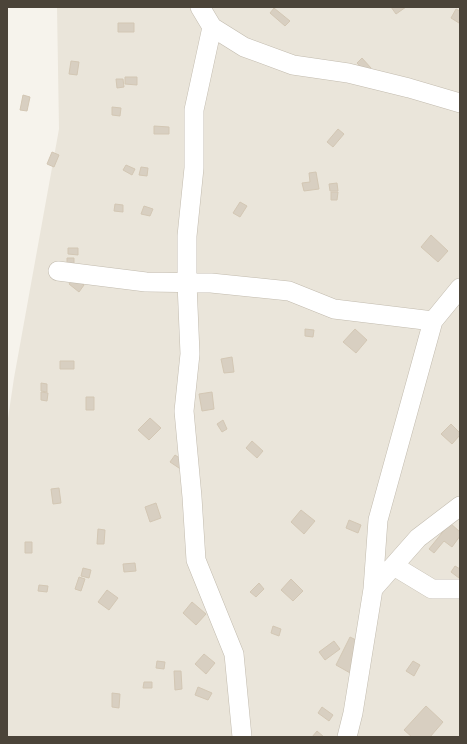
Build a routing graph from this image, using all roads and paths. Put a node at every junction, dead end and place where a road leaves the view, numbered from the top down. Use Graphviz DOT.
graph roads {
  1 [pos="200,7"];
  2 [pos="212,27"];
  3 [pos="460,103"];
  4 [pos="58,271"];
  5 [pos="187,283"];
  6 [pos="460,288"];
  7 [pos="433,321"];
  8 [pos="460,506"];
  9 [pos="394,566"];
  10 [pos="373,589"];
  11 [pos="460,589"];
  12 [pos="242,737"];
  13 [pos="347,737"];
  1 -- 2 [label="street"];
  2 -- 3 [label="street"];
  2 -- 5 [label="street"];
  4 -- 5 [label="street"];
  5 -- 7 [label="street"];
  5 -- 12 [label="street"];
  6 -- 7 [label="street"];
  7 -- 10 [label="street"];
  8 -- 9 [label="street"];
  9 -- 10 [label="street"];
  9 -- 11 [label="street"];
  10 -- 13 [label="street"];
}
